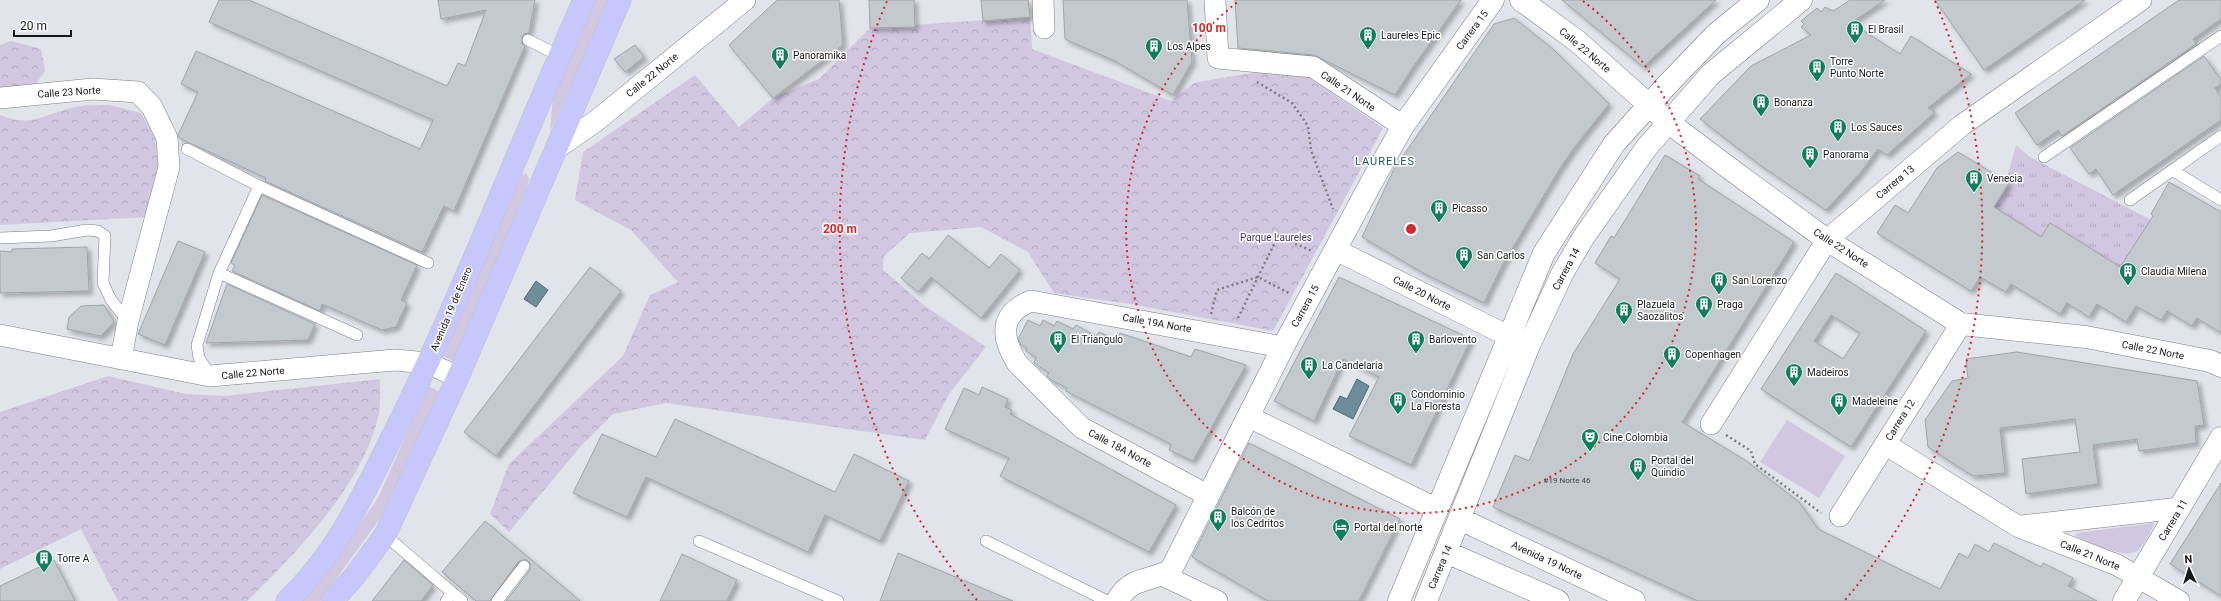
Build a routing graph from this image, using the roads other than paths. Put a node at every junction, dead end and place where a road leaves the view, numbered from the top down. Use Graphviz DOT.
graph roads {
  1 [pos="584,0"];
  2 [pos="620,0"];
  3 [pos="745,0"];
  4 [pos="1043,0"];
  5 [pos="1215,0"];
  6 [pos="1493,0"];
  7 [pos="1521,0"];
  8 [pos="1758,0"];
  9 [pos="1801,0"];
  10 [pos="2141,0"];
  11 [pos="1044,28"];
  12 [pos="2221,36"];
  13 [pos="528,40"];
  14 [pos="560,56"];
  15 [pos="0,98"];
  16 [pos="1649,105"];
  17 [pos="1668,122"];
  18 [pos="1403,126"];
  19 [pos="526,134"];
  20 [pos="2221,136"];
  21 [pos="557,148"];
  22 [pos="187,149"];
  23 [pos="2044,157"];
  24 [pos="2172,170"];
  25 [pos="259,186"];
  26 [pos="2130,200"];
  27 [pos="2221,200"];
  28 [pos="0,238"];
  29 [pos="1827,240"];
  30 [pos="1337,248"];
  31 [pos="428,263"];
  32 [pos="219,273"];
  33 [pos="128,321"];
  34 [pos="1961,324"];
  35 [pos="0,335"];
  36 [pos="357,335"];
  37 [pos="1508,336"];
  38 [pos="1282,347"];
  39 [pos="1010,350"];
  40 [pos="121,359"];
  41 [pos="428,363"];
  42 [pos="2221,366"];
  43 [pos="210,376"];
  44 [pos="458,377"];
  45 [pos="1249,418"];
  46 [pos="1711,424"];
  47 [pos="2221,438"];
  48 [pos="1885,444"];
  49 [pos="1209,496"];
  50 [pos="2180,508"];
  51 [pos="1437,509"];
  52 [pos="1840,516"];
  53 [pos="1460,519"];
  54 [pos="2019,526"];
  55 [pos="385,535"];
  56 [pos="700,541"];
  57 [pos="986,542"];
  58 [pos="1446,552"];
  59 [pos="524,566"];
  60 [pos="1162,575"];
  61 [pos="2138,577"];
  62 [pos="449,597"];
  63 [pos="287,601"];
  64 [pos="332,601"];
  65 [pos="462,601"];
  66 [pos="497,601"];
  67 [pos="838,601"];
  68 [pos="1107,601"];
  69 [pos="1117,601"];
  70 [pos="1217,601"];
  71 [pos="1399,601"];
  72 [pos="1426,601"];
  73 [pos="1558,601"];
  74 [pos="1634,601"];
  75 [pos="2124,601"];
  76 [pos="2179,601"];
  1 -- 14 [label="main road, Avenida 19 de Enero"];
  2 -- 21 [label="main road"];
  3 -- 21 [label="street, Calle 22 Norte"];
  4 -- 11 [label="street"];
  5 -- 18 [label="street, Calle 21 Norte"];
  6 -- 18 [label="street, Carrera 15"];
  7 -- 16 [label="street, Calle 22 Norte"];
  8 -- 16 [label="street"];
  9 -- 17 [label="street, Carrera 14"];
  10 -- 29 [label="street, Carrera 13"];
  12 -- 23 [label="lane"];
  13 -- 14 [label="lane"];
  14 -- 19 [label="main road, Avenida 19 de Enero"];
  15 -- 33 [label="street, Calle 23 Norte"];
  16 -- 17 [label="street, Calle 22 Norte"];
  16 -- 37 [label="street"];
  17 -- 29 [label="street, Calle 22 Norte"];
  17 -- 53 [label="street, Carrera 14"];
  18 -- 30 [label="street, Carrera 15"];
  19 -- 21 [label="main road"];
  19 -- 41 [label="main road, Avenida 19 de Enero"];
  20 -- 24 [label="lane"];
  21 -- 44 [label="main road"];
  22 -- 25 [label="lane"];
  24 -- 26 [label="lane"];
  24 -- 27 [label="lane"];
  25 -- 31 [label="lane"];
  25 -- 32 [label="lane"];
  28 -- 33 [label="lane"];
  29 -- 34 [label="street, Calle 22 Norte"];
  29 -- 46 [label="street, Carrera 13"];
  30 -- 37 [label="street, Calle 20 Norte"];
  30 -- 38 [label="street, Carrera 15"];
  32 -- 36 [label="lane"];
  32 -- 43 [label="lane"];
  33 -- 40 [label="street"];
  34 -- 42 [label="street, Calle 22 Norte"];
  34 -- 48 [label="street, Carrera 12"];
  35 -- 40 [label="street, Calle 22 Norte"];
  37 -- 51 [label="street"];
  38 -- 39 [label="street, Calle 19A Norte"];
  38 -- 45 [label="street, Carrera 15"];
  39 -- 49 [label="street, Calle 18A Norte"];
  40 -- 43 [label="street, Calle 22 Norte"];
  41 -- 43 [label="street, Calle 22 Norte"];
  41 -- 44 [label="street, Calle 22 Norte"];
  41 -- 63 [label="main road, Avenida 19 de Enero"];
  44 -- 55 [label="main road"];
  45 -- 49 [label="street, Carrera 15"];
  45 -- 51 [label="street"];
  47 -- 50 [label="street, Carrera 11"];
  48 -- 52 [label="street, Carrera 12"];
  48 -- 54 [label="street, Calle 21 Norte"];
  49 -- 60 [label="street, Carrera 15"];
  50 -- 54 [label="street"];
  50 -- 61 [label="street, Carrera 11"];
  51 -- 71 [label="street"];
  53 -- 58 [label="street, Carrera 14"];
  53 -- 74 [label="street, Avenida 19 Norte"];
  54 -- 61 [label="street, Calle 21 Norte"];
  55 -- 62 [label="lane"];
  55 -- 64 [label="main road"];
  56 -- 67 [label="lane"];
  57 -- 68 [label="lane"];
  58 -- 72 [label="street, Carrera 14"];
  58 -- 73 [label="street"];
  59 -- 66 [label="lane"];
  60 -- 69 [label="street"];
  60 -- 70 [label="street"];
  61 -- 75 [label="street, Carrera 11"];
  61 -- 76 [label="street, Calle 21 Norte"];
  62 -- 65 [label="lane"];
}
